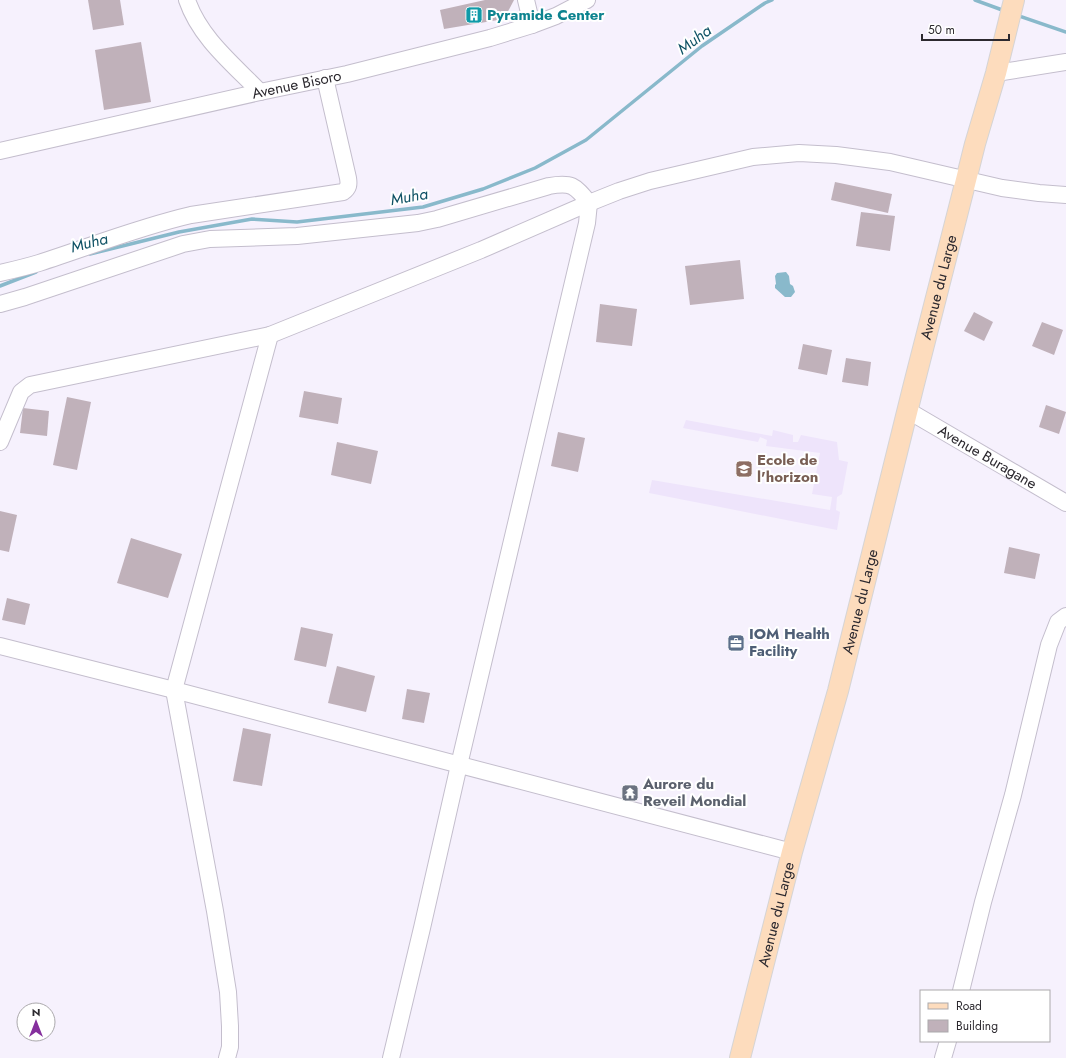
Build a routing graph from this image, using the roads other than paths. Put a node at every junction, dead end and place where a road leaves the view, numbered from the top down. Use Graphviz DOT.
graph roads {
  1 [pos="187,0"];
  2 [pos="526,0"];
  3 [pos="587,0"];
  4 [pos="1010,1"];
  5 [pos="532,25"];
  6 [pos="1002,29"];
  7 [pos="1066,62"];
  8 [pos="996,73"];
  9 [pos="325,78"];
  10 [pos="260,92"];
  11 [pos="975,144"];
  12 [pos="0,151"];
  13 [pos="966,180"];
  14 [pos="1066,195"];
  15 [pos="588,203"];
  16 [pos="0,273"];
  17 [pos="0,304"];
  18 [pos="270,335"];
  19 [pos="907,410"];
  20 [pos="0,442"];
  21 [pos="1066,504"];
  22 [pos="1066,616"];
  23 [pos="0,646"];
  24 [pos="174,690"];
  25 [pos="459,765"];
  26 [pos="792,852"];
  27 [pos="960,990"];
  28 [pos="948,1042"];
  29 [pos="227,1058"];
  30 [pos="391,1058"];
  31 [pos="740,1058"];
  32 [pos="943,1058"];
  1 -- 10 [label="street"];
  2 -- 5 [label="street"];
  3 -- 5 [label="street, Avenue Bisoro"];
  4 -- 6 [label="main road, Avenue du Large"];
  5 -- 9 [label="street, Avenue Bisoro"];
  6 -- 8 [label="main road, Avenue du Large"];
  6 -- 11 [label="main road, Avenue du Large"];
  7 -- 8 [label="street"];
  8 -- 11 [label="main road, Avenue du Large"];
  9 -- 10 [label="street, Avenue Bisoro"];
  9 -- 16 [label="street"];
  10 -- 12 [label="street, Avenue Bisoro"];
  11 -- 13 [label="main road, Avenue du Large"];
  13 -- 14 [label="street"];
  13 -- 15 [label="street"];
  13 -- 19 [label="main road, Avenue du Large"];
  15 -- 17 [label="street"];
  15 -- 18 [label="street"];
  15 -- 25 [label="street"];
  18 -- 20 [label="street"];
  18 -- 24 [label="street"];
  19 -- 21 [label="street, Avenue Buragane"];
  19 -- 26 [label="main road, Avenue du Large"];
  22 -- 27 [label="street"];
  23 -- 24 [label="street"];
  24 -- 25 [label="street"];
  24 -- 29 [label="street"];
  25 -- 26 [label="street"];
  25 -- 30 [label="street"];
  26 -- 31 [label="main road, Avenue du Large"];
  28 -- 32 [label="street"];
}
